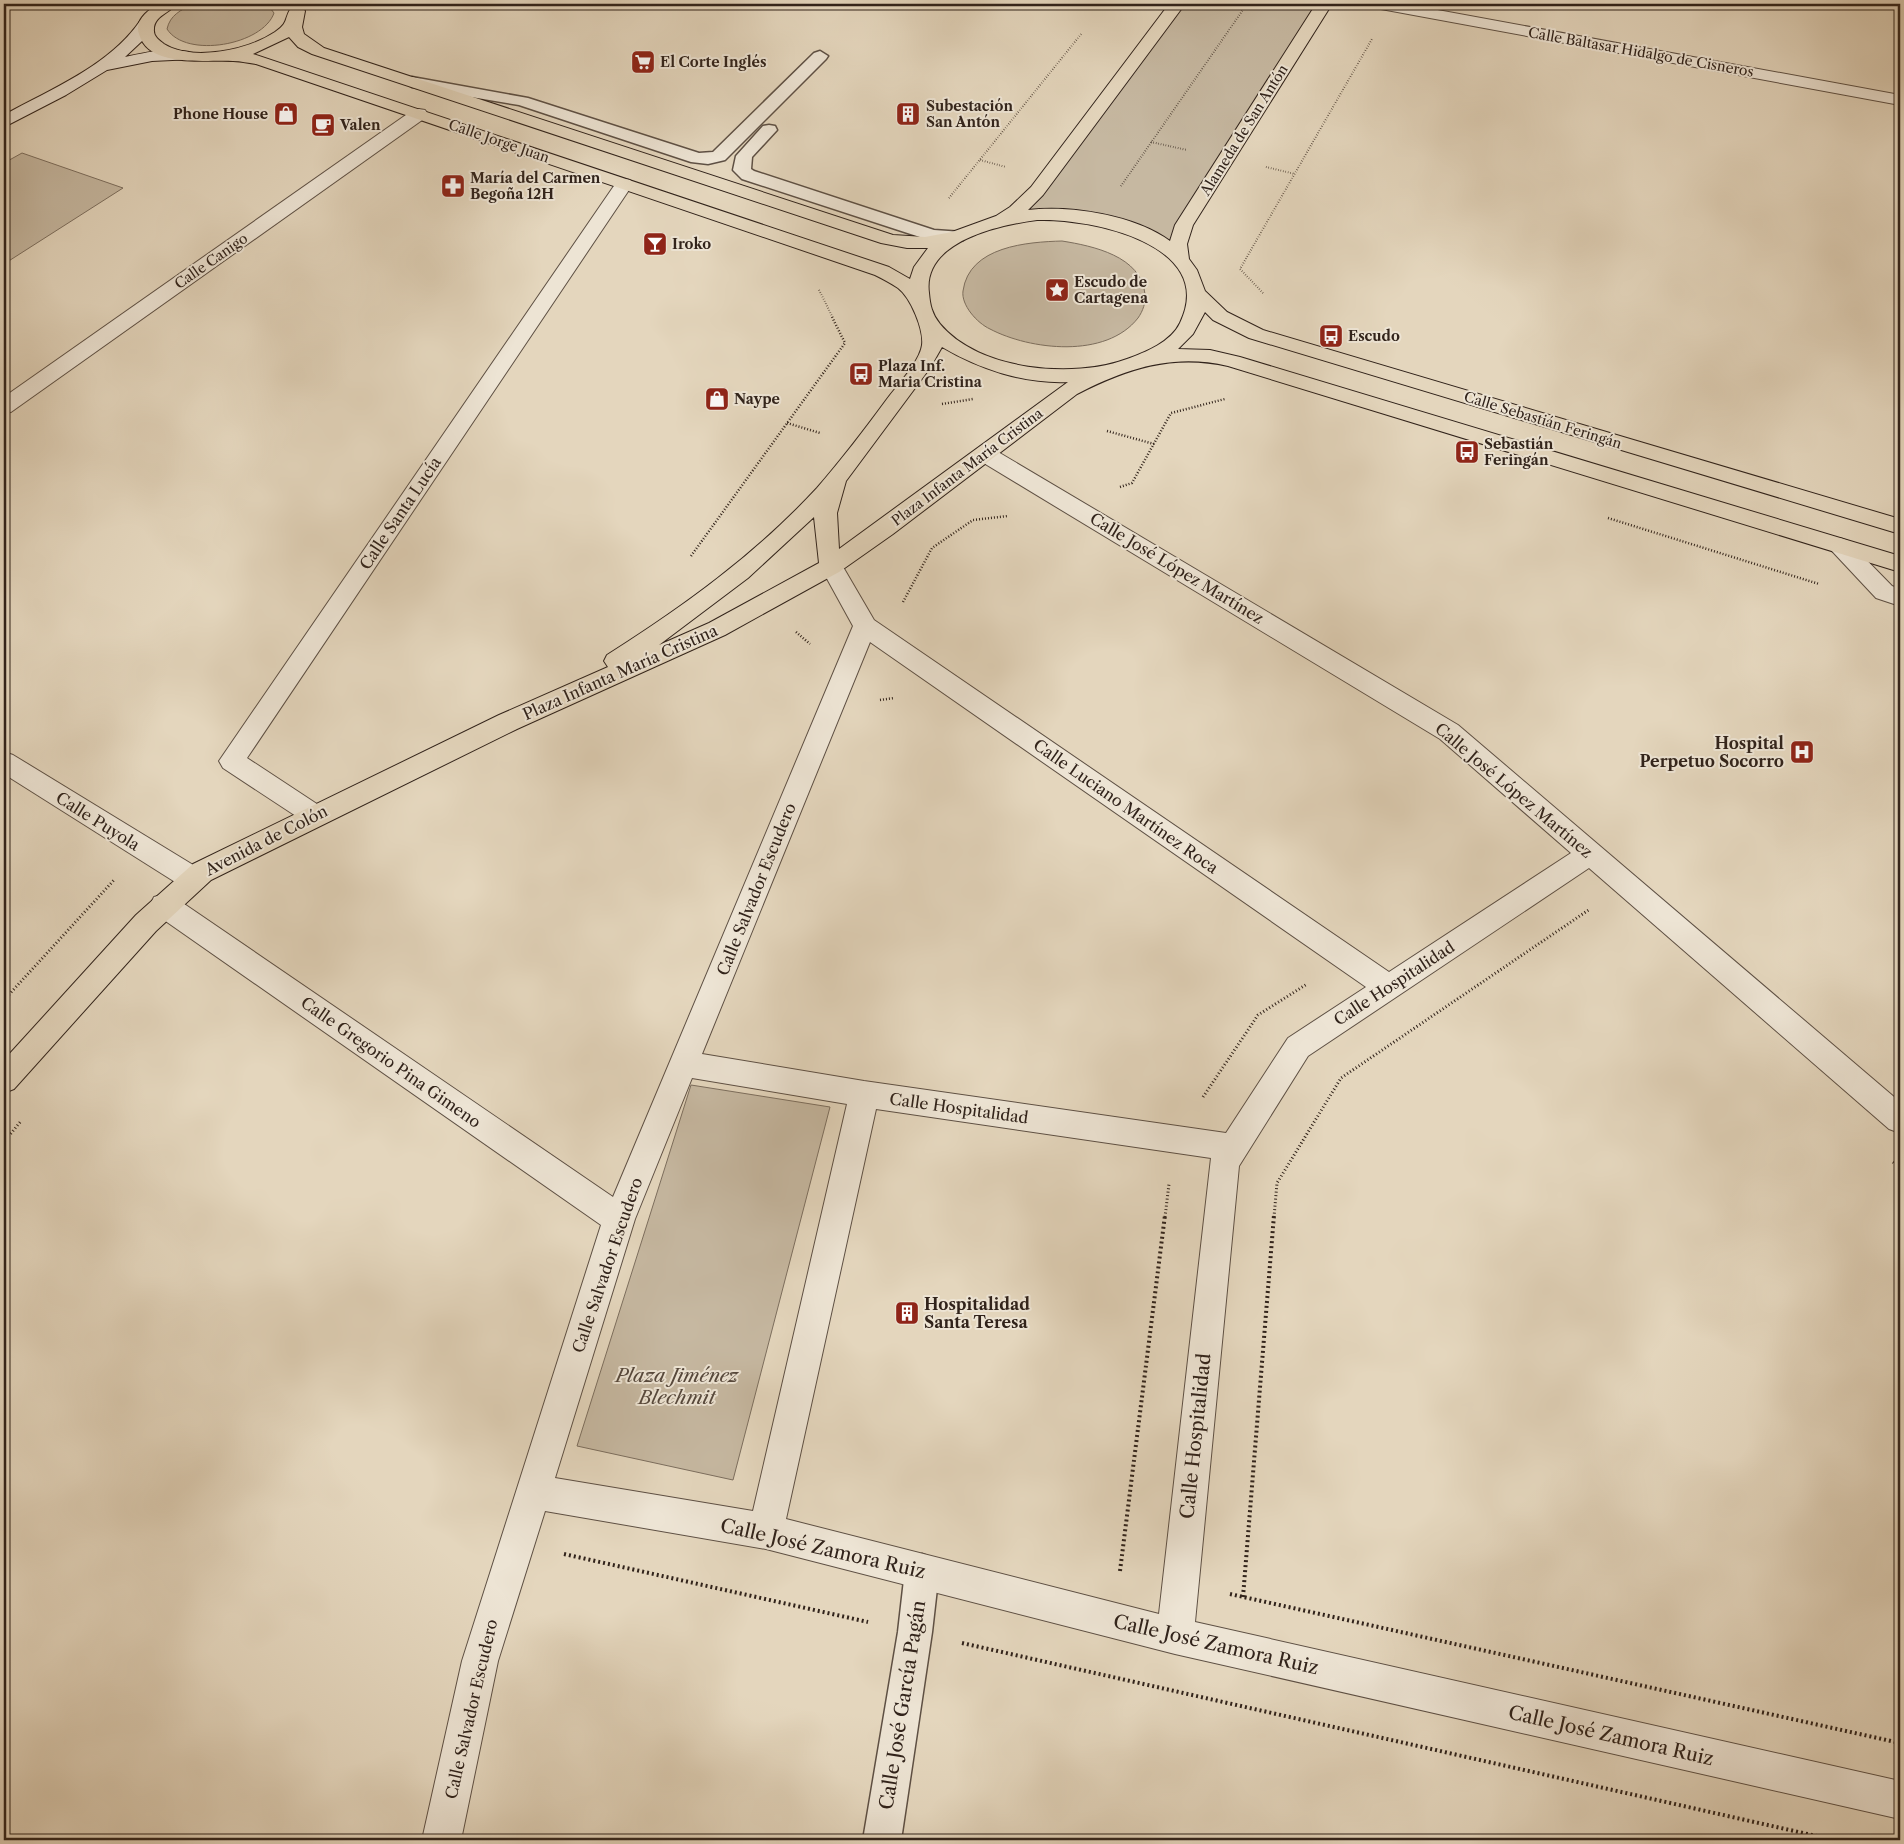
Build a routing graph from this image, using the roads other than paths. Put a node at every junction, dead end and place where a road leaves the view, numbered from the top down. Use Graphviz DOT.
graph roads {
  1 [pos="168,4"];
  2 [pos="1177,4"];
  3 [pos="1324,4"];
  4 [pos="1381,4"];
  5 [pos="294,12"];
  6 [pos="148,16"];
  7 [pos="187,56"];
  8 [pos="210,56"];
  9 [pos="820,56"];
  10 [pos="837,60"];
  11 [pos="85,76"];
  12 [pos="412,82"];
  13 [pos="1900,100"];
  14 [pos="419,114"];
  15 [pos="4,122"];
  16 [pos="624,184"];
  17 [pos="999,220"];
  18 [pos="959,236"];
  19 [pos="1180,261"];
  20 [pos="1196,294"];
  21 [pos="919,300"];
  22 [pos="932,327"];
  23 [pos="1145,360"];
  24 [pos="1104,372"];
  25 [pos="4,407"];
  26 [pos="985,454"];
  27 [pos="847,466"];
  28 [pos="1900,527"];
  29 [pos="1840,546"];
  30 [pos="1900,564"];
  31 [pos="831,566"];
  32 [pos="1900,598"];
  33 [pos="864,626"];
  34 [pos="508,722"];
  35 [pos="4,762"];
  36 [pos="314,815"];
  37 [pos="1590,854"];
  38 [pos="193,879"];
  39 [pos="164,905"];
  40 [pos="1388,987"];
  41 [pos="684,1064"];
  42 [pos="4,1080"];
  43 [pos="864,1094"];
  44 [pos="1900,1120"];
  45 [pos="1234,1148"];
  46 [pos="619,1220"];
  47 [pos="532,1492"];
  48 [pos="766,1531"];
  49 [pos="922,1570"];
  50 [pos="1174,1636"];
  51 [pos="1900,1800"];
  52 [pos="441,1840"];
  53 [pos="882,1840"];
  1 -- 6 [label="main road"];
  2 -- 17 [label="main road"];
  3 -- 19 [label="main road, Alameda de San Antón"];
  4 -- 13 [label="street, Calle Baltasar Hidalgo de Cisneros"];
  5 -- 8 [label="main road"];
  5 -- 12 [label="main road, Calle Jorge Juan"];
  6 -- 7 [label="main road"];
  6 -- 11 [label="street"];
  7 -- 8 [label="main road"];
  7 -- 11 [label="street"];
  8 -- 14 [label="main road, Calle Jorge Juan"];
  9 -- 12 [label="lane"];
  10 -- 18 [label="lane"];
  11 -- 15 [label="street"];
  12 -- 18 [label="main road, Calle Jorge Juan"];
  14 -- 16 [label="main road, Calle Jorge Juan"];
  14 -- 25 [label="street, Calle Canigo"];
  16 -- 21 [label="main road, Calle Jorge Juan"];
  16 -- 36 [label="street, Calle Santa Lucía"];
  17 -- 18 [label="main road, Plaza Infanta María Cristina"];
  17 -- 19 [label="main road, Plaza Infanta María Cristina"];
  18 -- 21 [label="main road, Plaza Infanta María Cristina"];
  19 -- 20 [label="main road, Plaza Infanta María Cristina"];
  20 -- 23 [label="main road, Plaza Infanta María Cristina"];
  20 -- 28 [label="main road, Calle Sebastián Feringán"];
  21 -- 22 [label="main road, Plaza Infanta María Cristina"];
  22 -- 24 [label="main road, Plaza Infanta María Cristina"];
  22 -- 27 [label="main road, Plaza Infanta María Cristina"];
  23 -- 24 [label="main road, Plaza Infanta María Cristina"];
  23 -- 29 [label="main road"];
  24 -- 26 [label="main road, Plaza Infanta María Cristina"];
  26 -- 31 [label="main road, Plaza Infanta María Cristina"];
  26 -- 37 [label="street, Calle José López Martínez"];
  27 -- 31 [label="main road"];
  27 -- 34 [label="main road, Plaza Infanta María Cristina"];
  29 -- 30 [label="main road"];
  29 -- 32 [label="street"];
  31 -- 33 [label="street"];
  31 -- 34 [label="main road, Plaza Infanta María Cristina"];
  33 -- 40 [label="street, Calle Luciano Martínez Roca"];
  33 -- 41 [label="street, Calle Salvador Escudero"];
  34 -- 36 [label="main road, Avenida de Colón"];
  35 -- 38 [label="street, Calle Puyola"];
  36 -- 38 [label="main road, Avenida de Colón"];
  37 -- 40 [label="street, Calle Hospitalidad"];
  37 -- 44 [label="street, Calle José López Martínez"];
  38 -- 39 [label="main road, Avenida de Colón"];
  39 -- 42 [label="main road, Avenida de Colón"];
  39 -- 46 [label="street, Calle Gregorio Pina Gimeno"];
  40 -- 45 [label="street, Calle Hospitalidad"];
  41 -- 43 [label="street, Calle Hospitalidad"];
  41 -- 46 [label="street, Calle Salvador Escudero"];
  43 -- 45 [label="street, Calle Hospitalidad"];
  43 -- 48 [label="street"];
  45 -- 50 [label="street, Calle Hospitalidad"];
  46 -- 47 [label="street, Calle Salvador Escudero"];
  47 -- 48 [label="street, Calle José Zamora Ruiz"];
  47 -- 52 [label="street, Calle Salvador Escudero"];
  48 -- 49 [label="street, Calle José Zamora Ruiz"];
  49 -- 50 [label="street, Calle José Zamora Ruiz"];
  49 -- 53 [label="lane, Calle José García Pagán"];
  50 -- 51 [label="street, Calle José Zamora Ruiz"];
}
